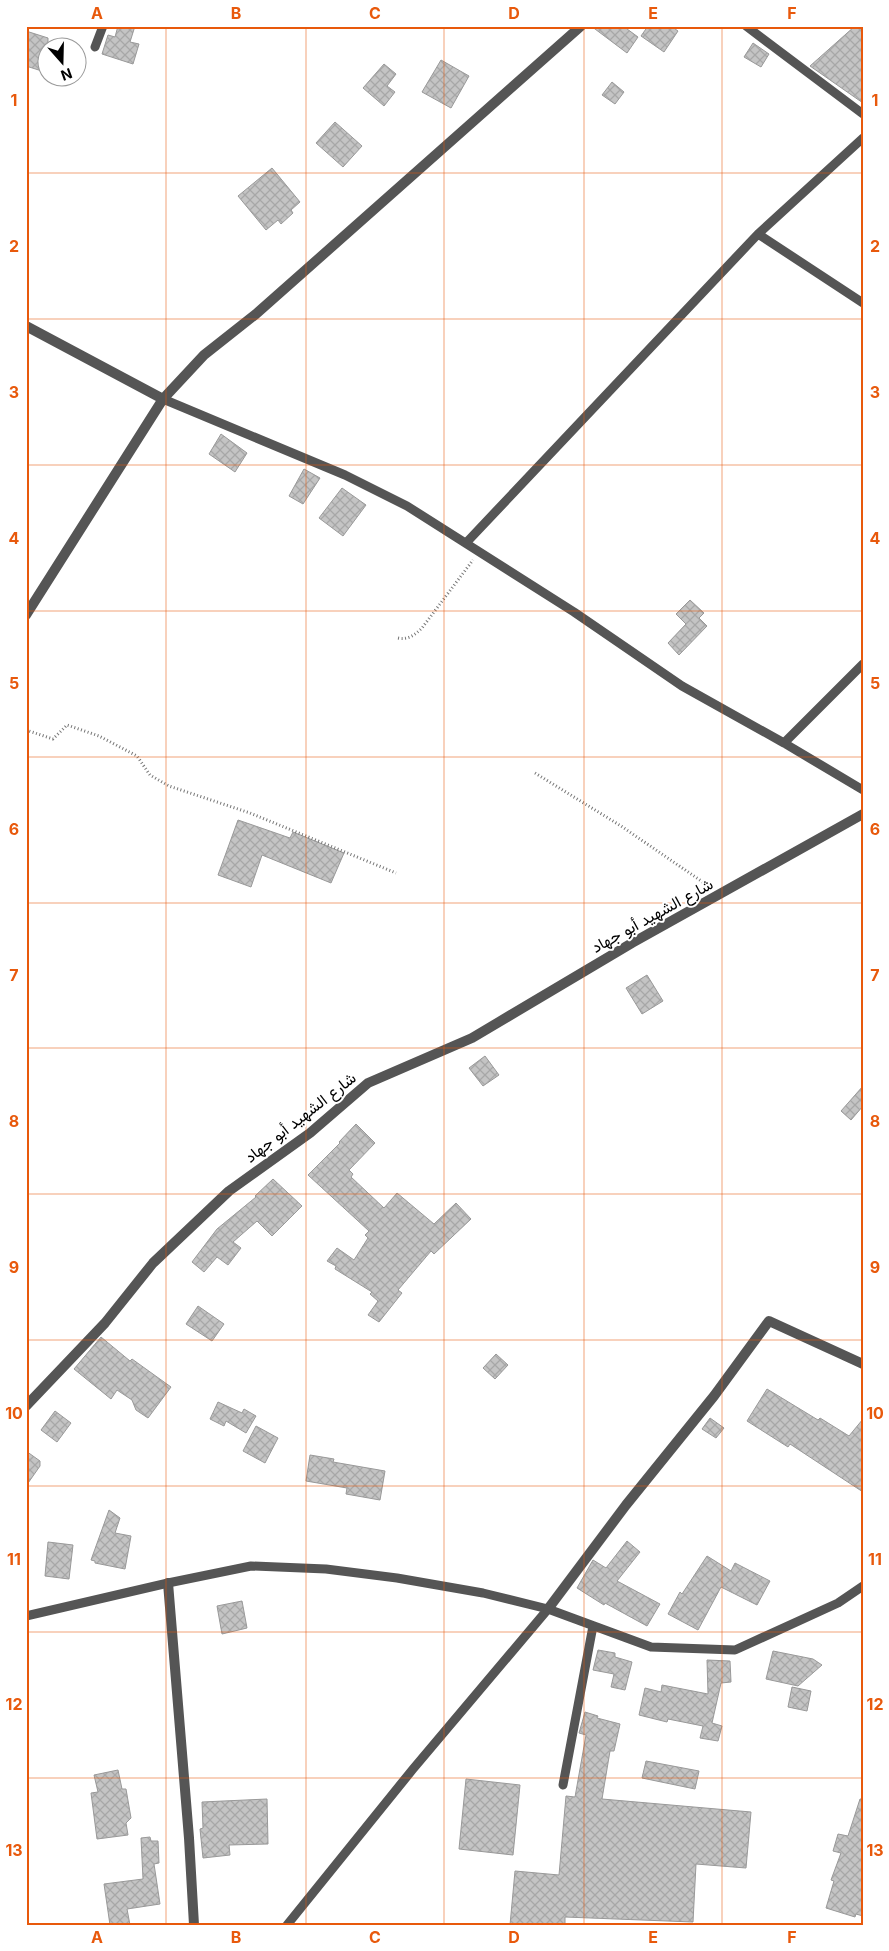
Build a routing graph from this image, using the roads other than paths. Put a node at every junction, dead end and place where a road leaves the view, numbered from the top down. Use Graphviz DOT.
graph roads {
  1 [pos="104,26"];
  2 [pos="581,26"];
  3 [pos="746,26"];
  4 [pos="95,47"];
  5 [pos="863,114"];
  6 [pos="863,138"];
  7 [pos="758,234"];
  8 [pos="863,302"];
  9 [pos="26,326"];
  10 [pos="163,399"];
  11 [pos="466,543"];
  12 [pos="26,615"];
  13 [pos="863,664"];
  14 [pos="784,743"];
  15 [pos="863,790"];
  16 [pos="863,814"];
  17 [pos="863,1364"];
  18 [pos="26,1406"];
  19 [pos="168,1583"];
  20 [pos="863,1586"];
  21 [pos="548,1609"];
  22 [pos="26,1616"];
  23 [pos="592,1626"];
  24 [pos="564,1786"];
  25 [pos="194,1925"];
  26 [pos="287,1925"];
  1 -- 4 [label="lane"];
  2 -- 10 [label="street"];
  3 -- 5 [label="lane"];
  6 -- 7 [label="lane"];
  7 -- 8 [label="lane"];
  7 -- 11 [label="lane"];
  9 -- 10 [label="street"];
  10 -- 11 [label="lane"];
  10 -- 12 [label="street"];
  11 -- 14 [label="lane"];
  13 -- 14 [label="lane"];
  14 -- 15 [label="lane"];
  16 -- 18 [label="street, شارع الشهيد أبو جهاد"];
  17 -- 21 [label="street"];
  19 -- 21 [label="lane"];
  19 -- 22 [label="lane"];
  19 -- 25 [label="street"];
  20 -- 23 [label="lane"];
  21 -- 23 [label="lane"];
  21 -- 26 [label="lane"];
  23 -- 24 [label="lane"];
}
